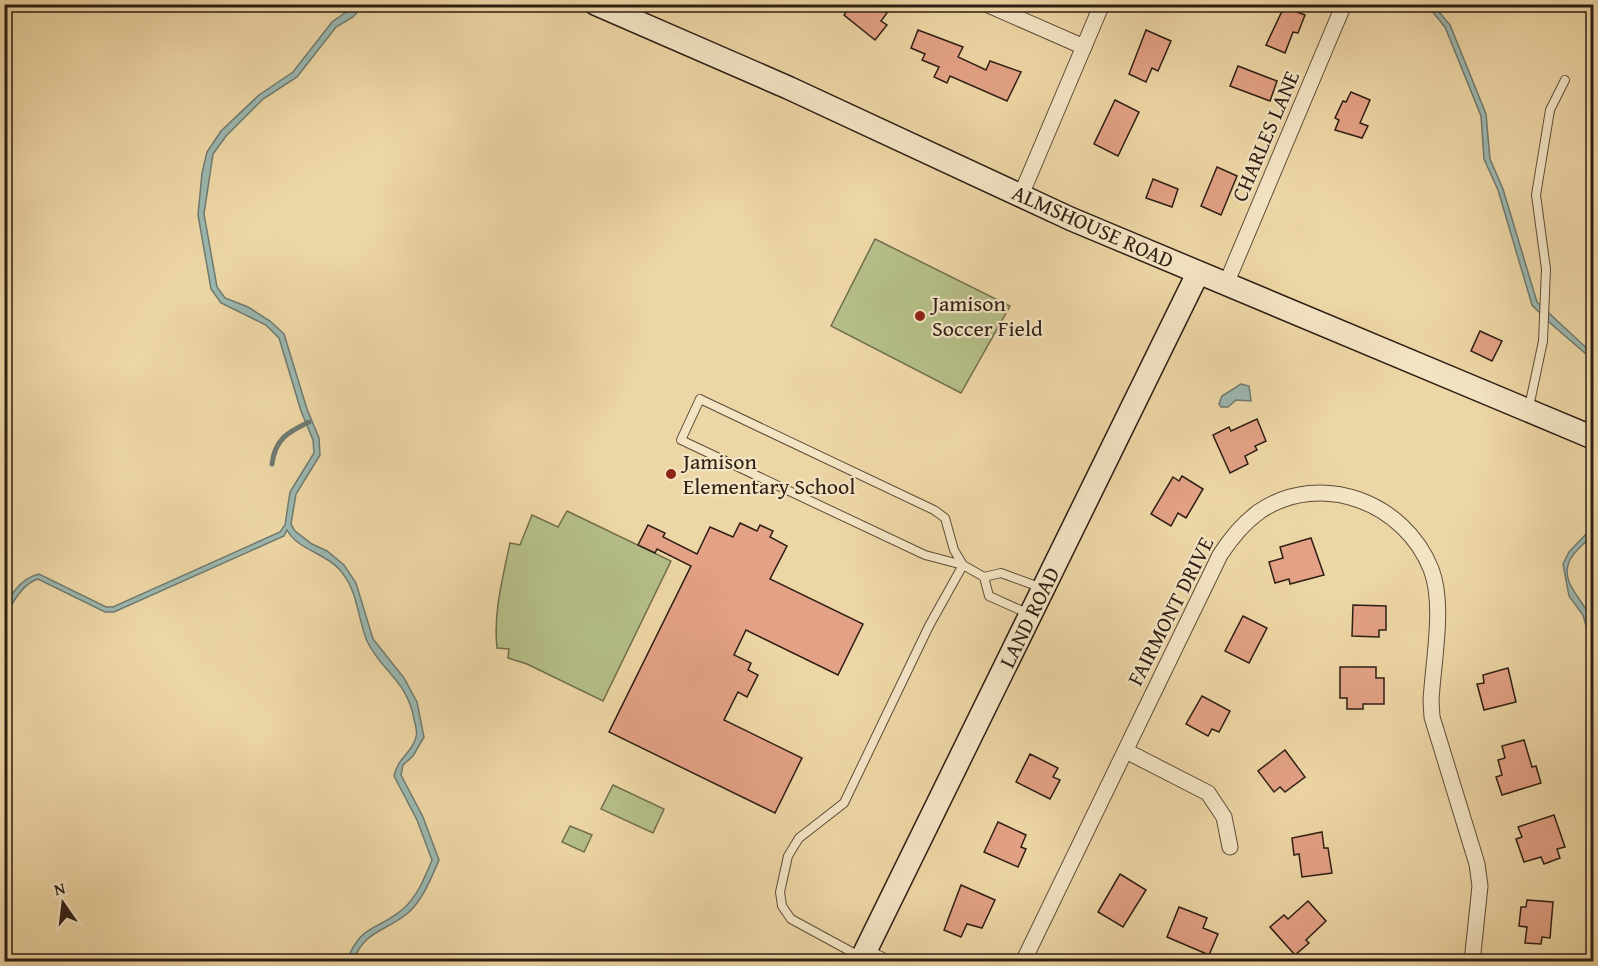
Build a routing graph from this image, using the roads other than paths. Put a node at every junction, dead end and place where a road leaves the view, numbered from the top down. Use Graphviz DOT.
graph roads {
  1 [pos="596,4"];
  2 [pos="986,4"];
  3 [pos="1102,4"];
  4 [pos="1344,4"];
  5 [pos="1084,47"];
  6 [pos="1565,80"];
  7 [pos="1021,195"];
  8 [pos="1198,273"];
  9 [pos="1226,284"];
  10 [pos="1529,409"];
  11 [pos="1593,438"];
  12 [pos="963,565"];
  13 [pos="984,577"];
  14 [pos="1043,588"];
  15 [pos="1030,615"];
  16 [pos="1126,750"];
  17 [pos="1230,847"];
  18 [pos="868,958"];
  19 [pos="1023,962"];
  20 [pos="1472,962"];
  1 -- 7 [label="main road, ALMSHOUSE ROAD"];
  2 -- 5 [label="street"];
  3 -- 5 [label="street"];
  4 -- 9 [label="street, CHARLES LANE"];
  5 -- 7 [label="street"];
  6 -- 10 [label="lane"];
  7 -- 8 [label="main road, ALMSHOUSE ROAD"];
  8 -- 9 [label="main road, ALMSHOUSE ROAD"];
  8 -- 14 [label="main road, LAND ROAD"];
  9 -- 10 [label="main road, ALMSHOUSE ROAD"];
  10 -- 11 [label="main road, ALMSHOUSE ROAD"];
  12 -- 12 [label="lane"];
  12 -- 13 [label="lane"];
  12 -- 18 [label="lane"];
  13 -- 14 [label="lane"];
  13 -- 15 [label="lane"];
  14 -- 15 [label="main road, LAND ROAD"];
  15 -- 18 [label="main road, LAND ROAD"];
  16 -- 17 [label="street"];
  16 -- 19 [label="street, FAIRMONT DRIVE"];
  16 -- 20 [label="street, FAIRMONT DRIVE"];
}
